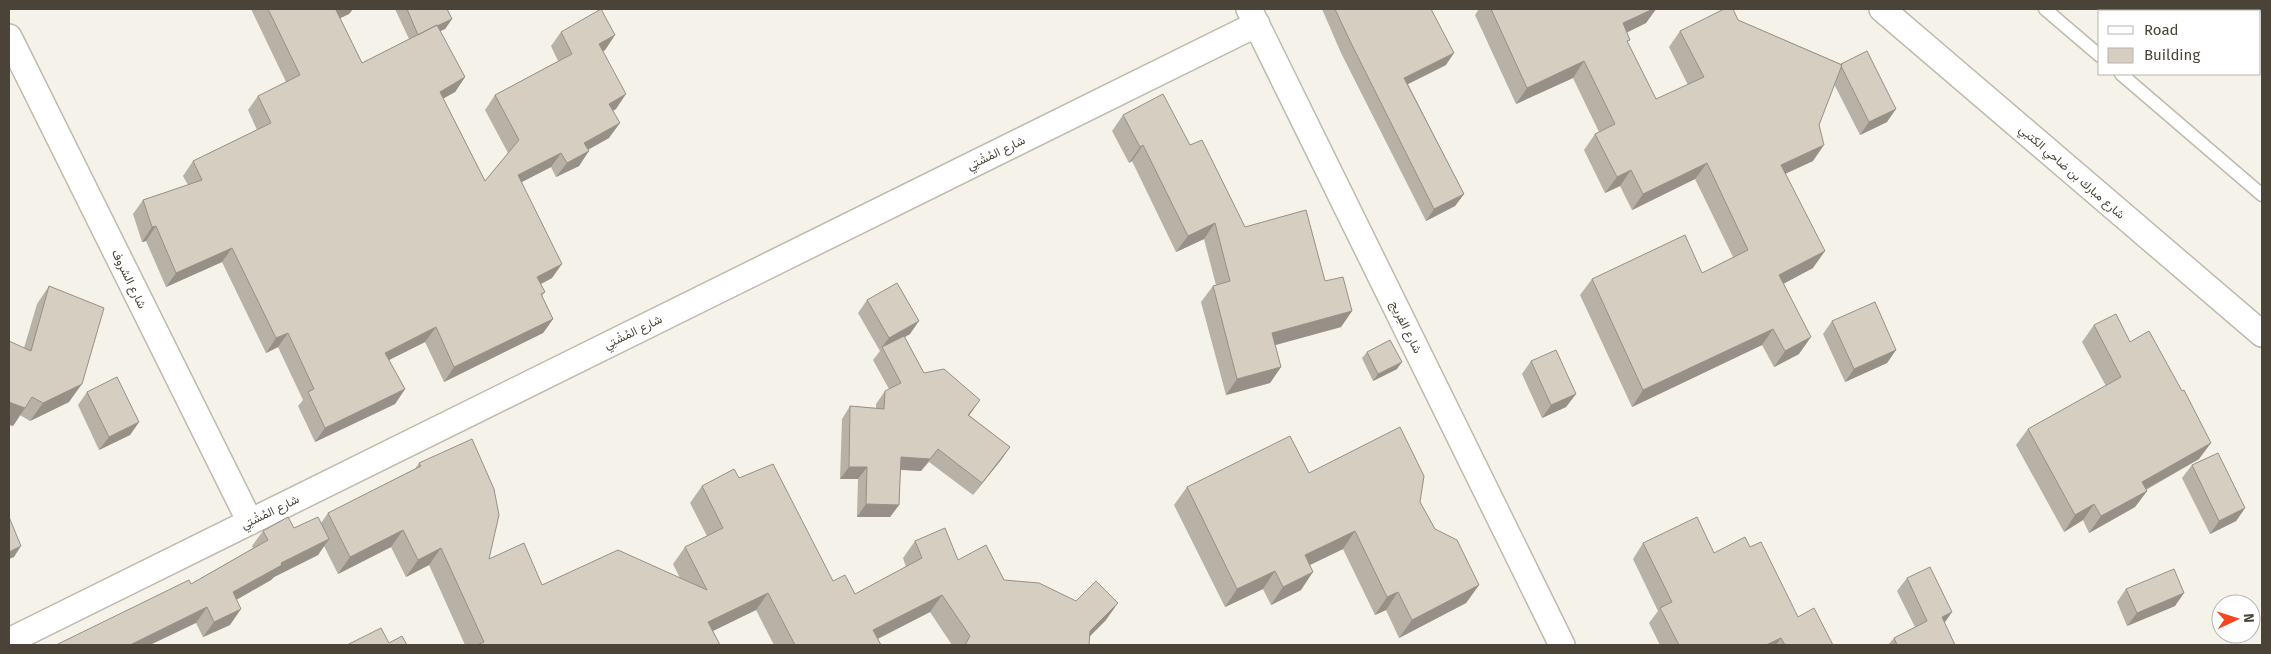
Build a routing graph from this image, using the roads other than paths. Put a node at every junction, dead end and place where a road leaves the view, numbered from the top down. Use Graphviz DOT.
graph roads {
  1 [pos="1882,9"];
  2 [pos="2045,9"];
  3 [pos="1253,17"];
  4 [pos="9,37"];
  5 [pos="2098,54"];
  6 [pos="2122,75"];
  7 [pos="2262,195"];
  8 [pos="2262,334"];
  9 [pos="250,522"];
  10 [pos="9,641"];
  11 [pos="1562,645"];
  1 -- 8 [label="street, شارع مبارك بن ضاحي الكتبي"];
  2 -- 5 [label="lane"];
  3 -- 9 [label="street, شارع المُشْتِي"];
  3 -- 11 [label="street, شارع الفِريج"];
  4 -- 9 [label="street, شارع الشروف"];
  6 -- 7 [label="lane"];
  9 -- 10 [label="street, شارع المُشْتِي"];
}
